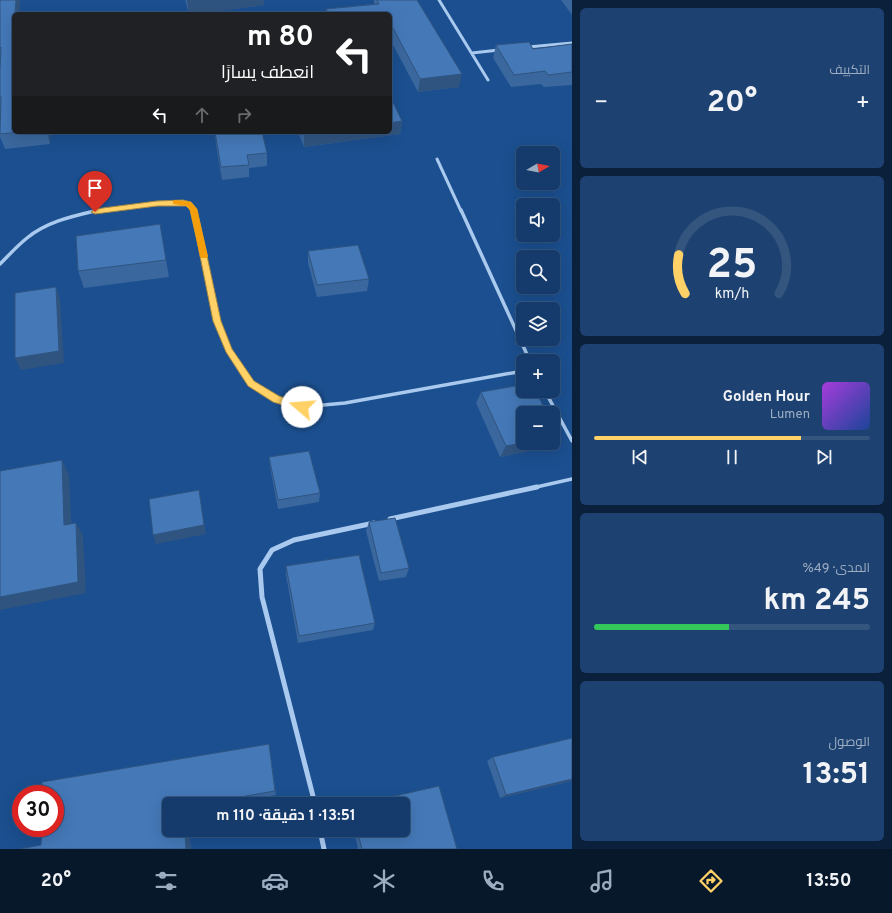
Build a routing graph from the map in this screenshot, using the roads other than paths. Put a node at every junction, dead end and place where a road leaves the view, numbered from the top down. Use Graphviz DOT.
graph roads {
  1 [pos="439,0"];
  2 [pos="572,43"];
  3 [pos="526,48"];
  4 [pos="502,50"];
  5 [pos="472,53"];
  6 [pos="488,80"];
  7 [pos="437,159"];
  8 [pos="0,264"];
  9 [pos="527,354"];
  10 [pos="516,371"];
  11 [pos="550,398"];
  12 [pos="572,441"];
  13 [pos="572,479"];
  14 [pos="387,520"];
  15 [pos="379,522"];
  16 [pos="313,797"];
  17 [pos="321,837"];
  18 [pos="324,849"];
  1 -- 5 [label="street"];
  2 -- 3 [label="street"];
  4 -- 5 [label="street"];
  5 -- 6 [label="street"];
  7 -- 9 [label="street"];
  8 -- 10 [label="street"];
  11 -- 12 [label="street"];
  13 -- 14 [label="street"];
  15 -- 16 [label="street"];
  17 -- 18 [label="street"];
}
